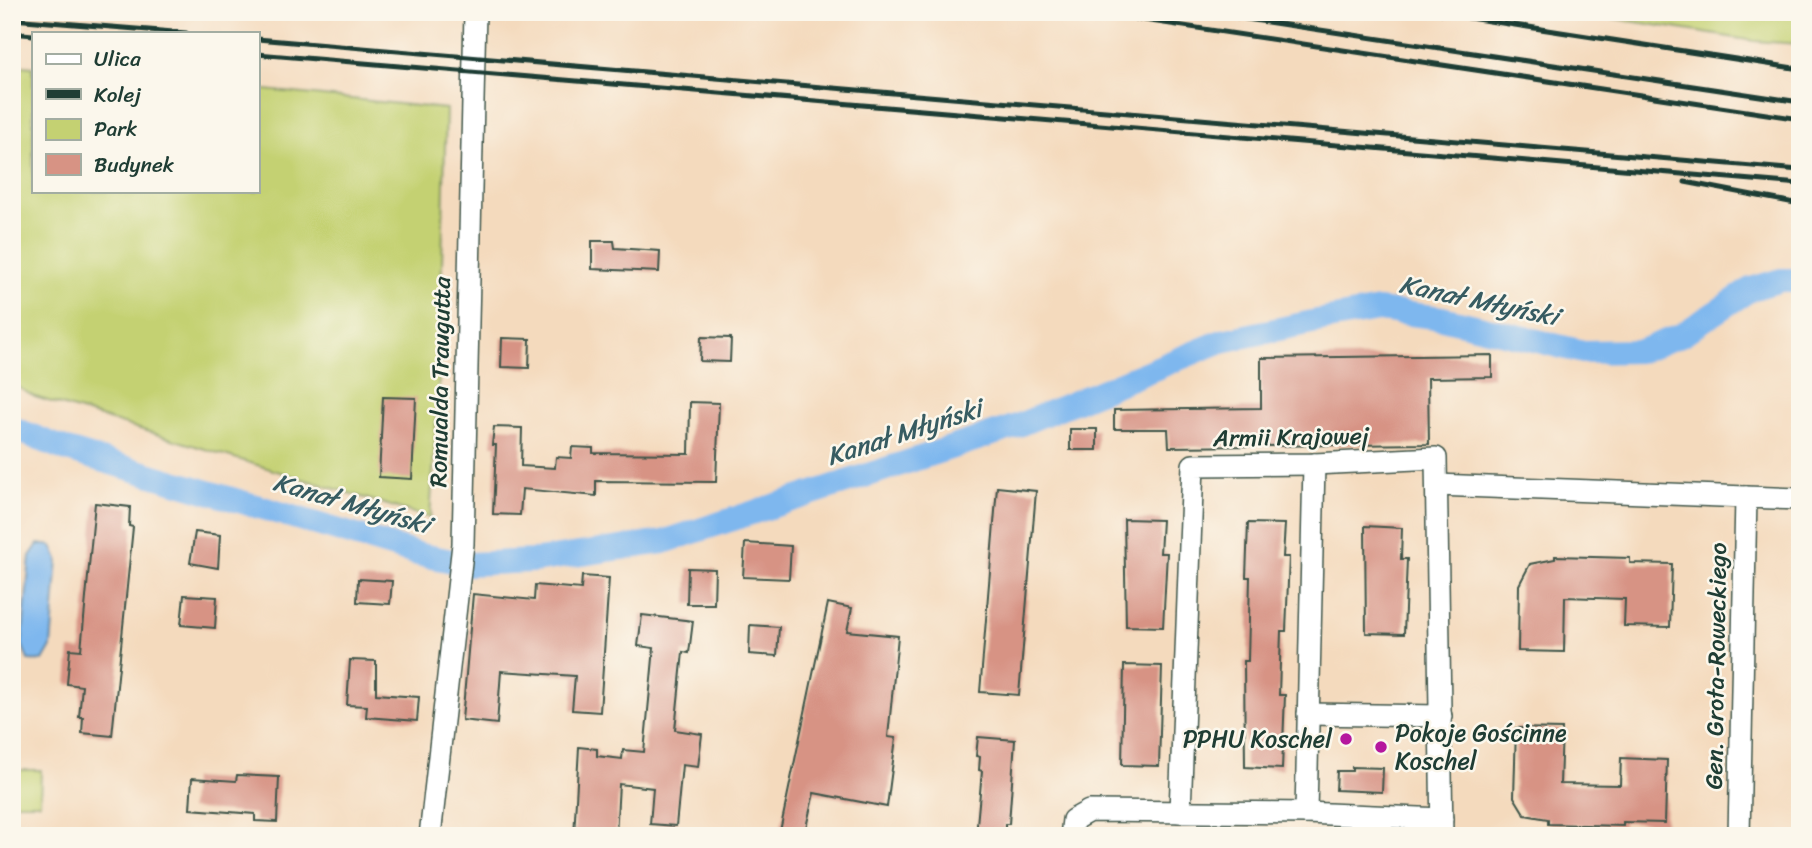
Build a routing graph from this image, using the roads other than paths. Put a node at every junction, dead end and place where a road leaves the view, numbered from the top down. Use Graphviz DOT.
graph roads {
  1 [pos="475,12"];
  2 [pos="1314,464"];
  3 [pos="1437,485"];
  4 [pos="1746,496"];
  5 [pos="1800,499"];
  6 [pos="1308,714"];
  7 [pos="1441,716"];
  8 [pos="1180,812"];
  9 [pos="1306,813"];
  10 [pos="1442,828"];
  11 [pos="430,836"];
  12 [pos="1071,836"];
  13 [pos="1739,836"];
  1 -- 11 [label="street, Romualda Traugutta"];
  2 -- 3 [label="street, Armii Krajowej"];
  2 -- 6 [label="street"];
  2 -- 8 [label="street, Armii Krajowej"];
  3 -- 4 [label="street"];
  3 -- 7 [label="street, Armii Krajowej"];
  4 -- 5 [label="street"];
  4 -- 13 [label="street, Gen. Grota-Roweckiego"];
  6 -- 7 [label="street"];
  6 -- 9 [label="street"];
  7 -- 10 [label="street, Armii Krajowej"];
  8 -- 9 [label="street, Armii Krajowej"];
  8 -- 12 [label="street, Armii Krajowej"];
  9 -- 10 [label="street, Armii Krajowej"];
}
